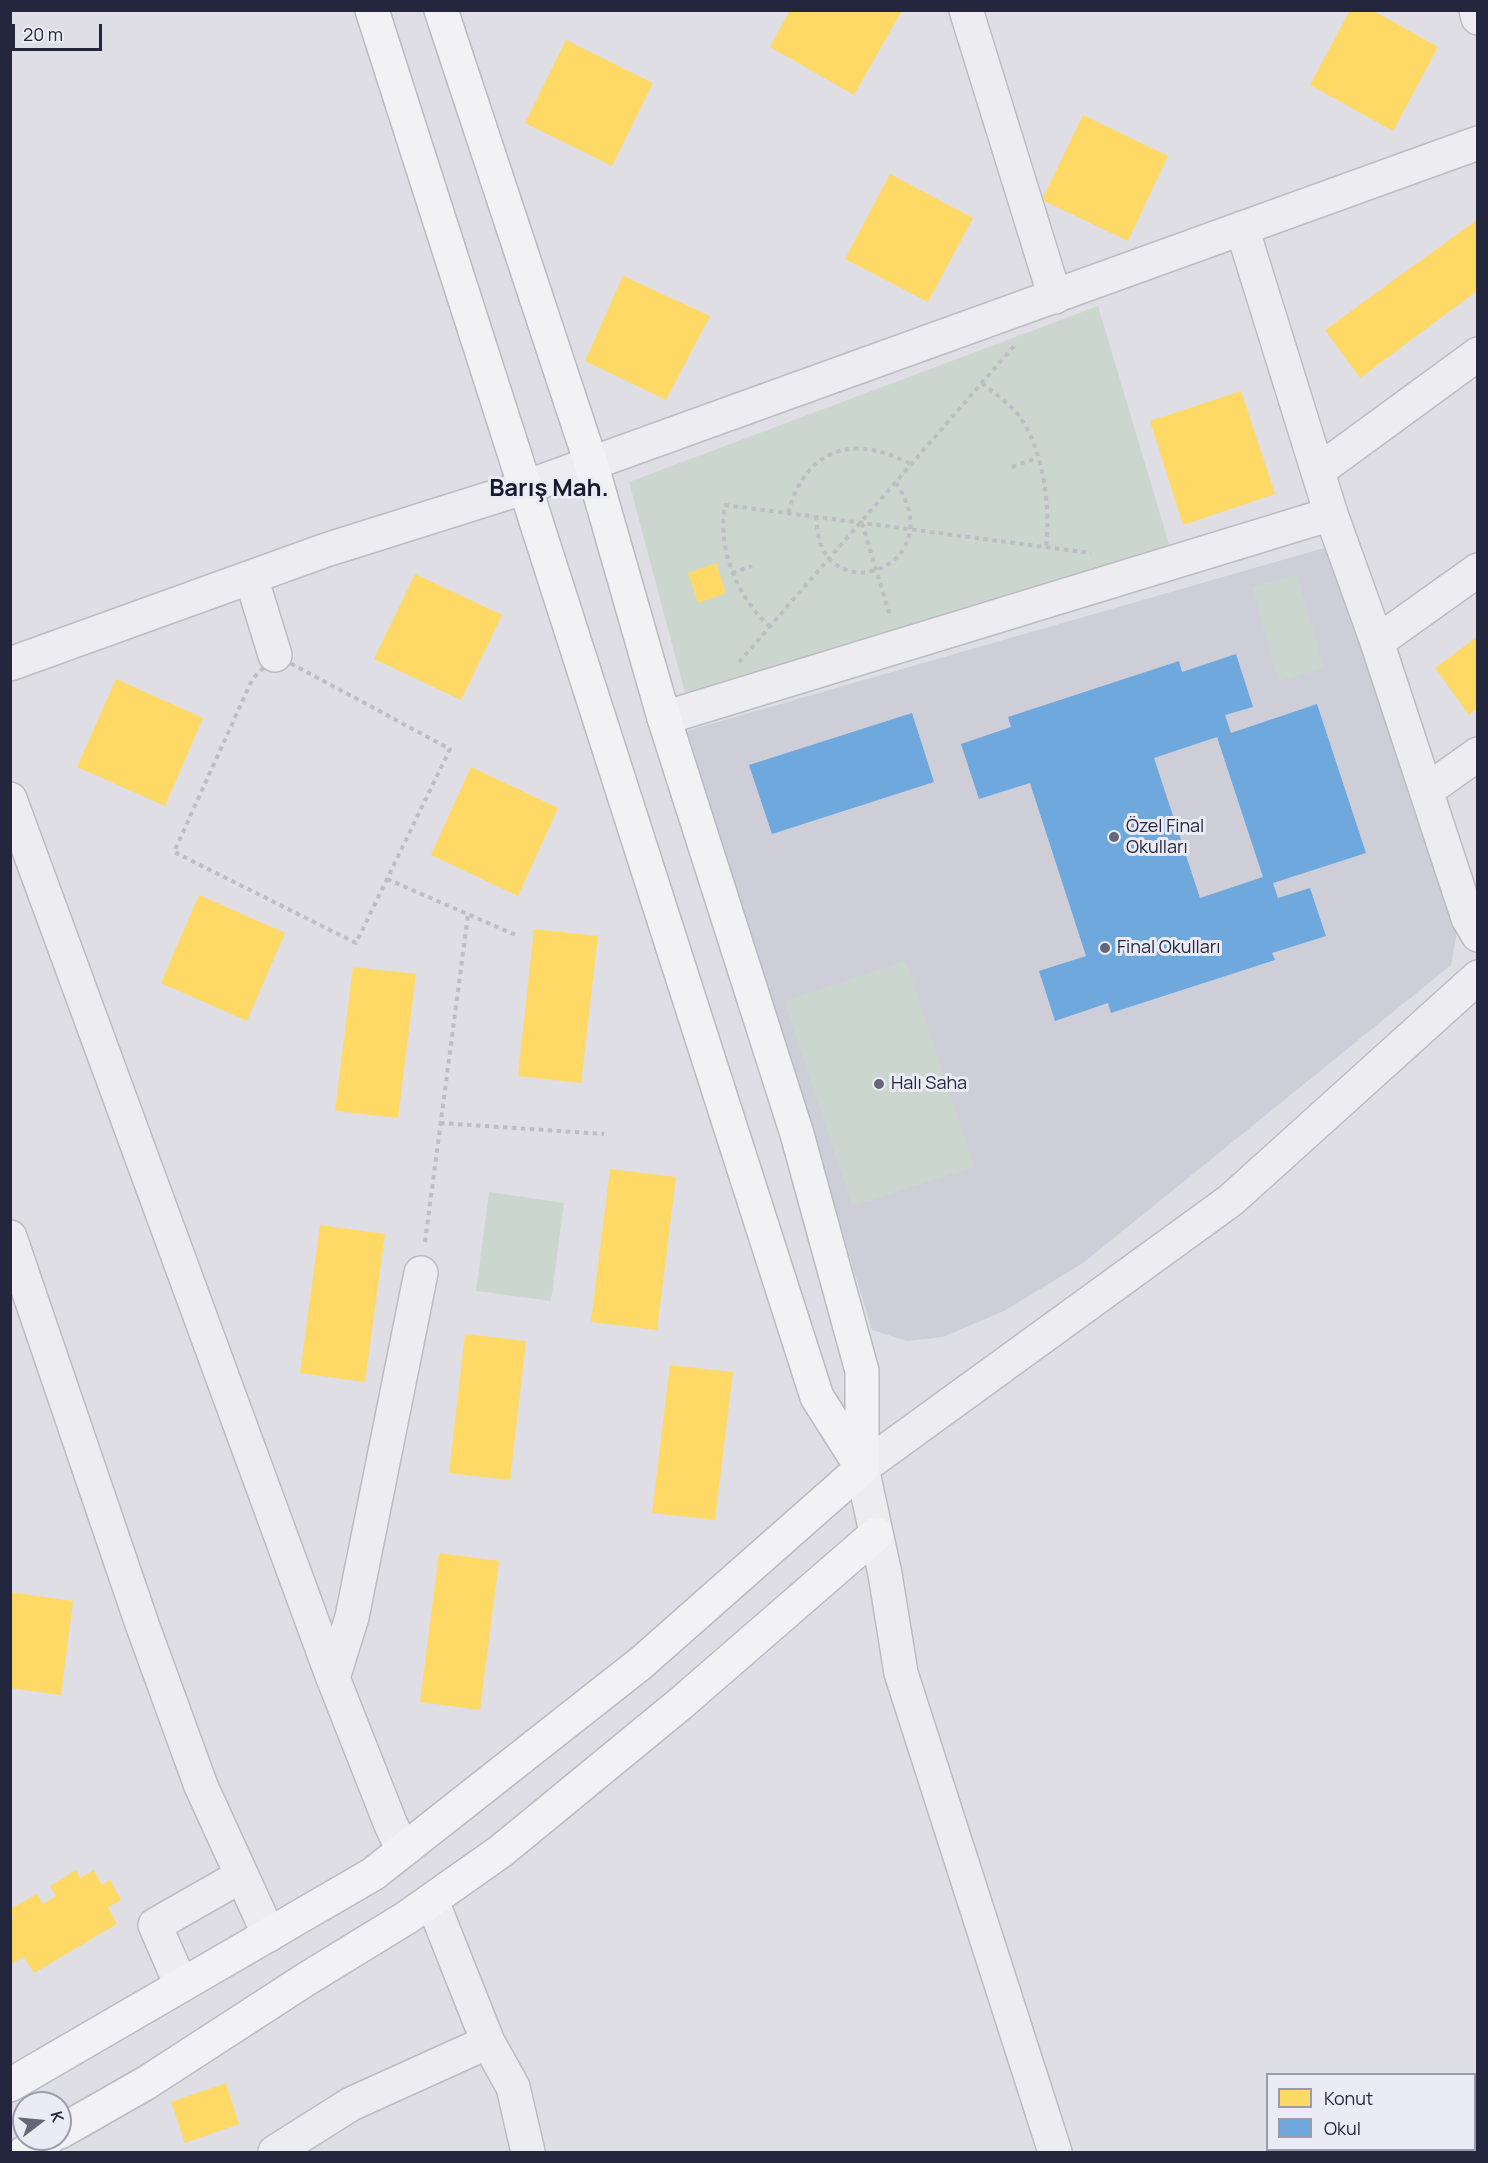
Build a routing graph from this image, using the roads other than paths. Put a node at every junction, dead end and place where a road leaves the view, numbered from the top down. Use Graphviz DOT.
graph roads {
  1 [pos="372,10"];
  2 [pos="441,10"];
  3 [pos="966,10"];
  4 [pos="1476,10"];
  5 [pos="1478,18"];
  6 [pos="1478,143"];
  7 [pos="1242,228"];
  8 [pos="1055,297"];
  9 [pos="1478,354"];
  10 [pos="591,463"];
  11 [pos="1318,471"];
  12 [pos="526,487"];
  13 [pos="1331,514"];
  14 [pos="1478,570"];
  15 [pos="251,577"];
  16 [pos="1377,642"];
  17 [pos="275,655"];
  18 [pos="10,664"];
  19 [pos="664,718"];
  20 [pos="1478,754"];
  21 [pos="1426,791"];
  22 [pos="10,799"];
  23 [pos="1478,935"];
  24 [pos="1478,977"];
  25 [pos="10,1237"];
  26 [pos="421,1273"];
  27 [pos="862,1468"];
  28 [pos="876,1534"];
  29 [pos="333,1678"];
  30 [pos="404,1850"];
  31 [pos="241,1876"];
  32 [pos="432,1900"];
  33 [pos="269,1935"];
  34 [pos="181,1985"];
  35 [pos="488,2042"];
  36 [pos="10,2085"];
  37 [pos="72,2125"];
  38 [pos="275,2152"];
  39 [pos="528,2152"];
  40 [pos="1055,2152"];
  1 -- 12 [label="main road"];
  2 -- 10 [label="main road"];
  3 -- 8 [label="street"];
  4 -- 5 [label="street"];
  6 -- 7 [label="street"];
  7 -- 8 [label="street"];
  7 -- 11 [label="street"];
  8 -- 10 [label="street"];
  9 -- 11 [label="street"];
  10 -- 12 [label="street"];
  10 -- 19 [label="main road"];
  11 -- 13 [label="street"];
  12 -- 15 [label="street"];
  12 -- 27 [label="main road"];
  13 -- 16 [label="street"];
  13 -- 19 [label="street"];
  14 -- 16 [label="street"];
  15 -- 17 [label="street"];
  15 -- 18 [label="street"];
  16 -- 21 [label="street"];
  19 -- 27 [label="main road"];
  20 -- 21 [label="street"];
  21 -- 23 [label="street"];
  22 -- 29 [label="street"];
  24 -- 27 [label="street"];
  25 -- 31 [label="street"];
  26 -- 29 [label="street"];
  27 -- 28 [label="street"];
  27 -- 30 [label="main road"];
  28 -- 32 [label="main road"];
  28 -- 40 [label="street"];
  29 -- 30 [label="street"];
  30 -- 33 [label="main road"];
  31 -- 33 [label="street"];
  31 -- 34 [label="street"];
  32 -- 35 [label="street"];
  32 -- 37 [label="main road"];
  33 -- 34 [label="main road"];
  34 -- 36 [label="main road"];
  35 -- 38 [label="street"];
  35 -- 39 [label="street"];
}
